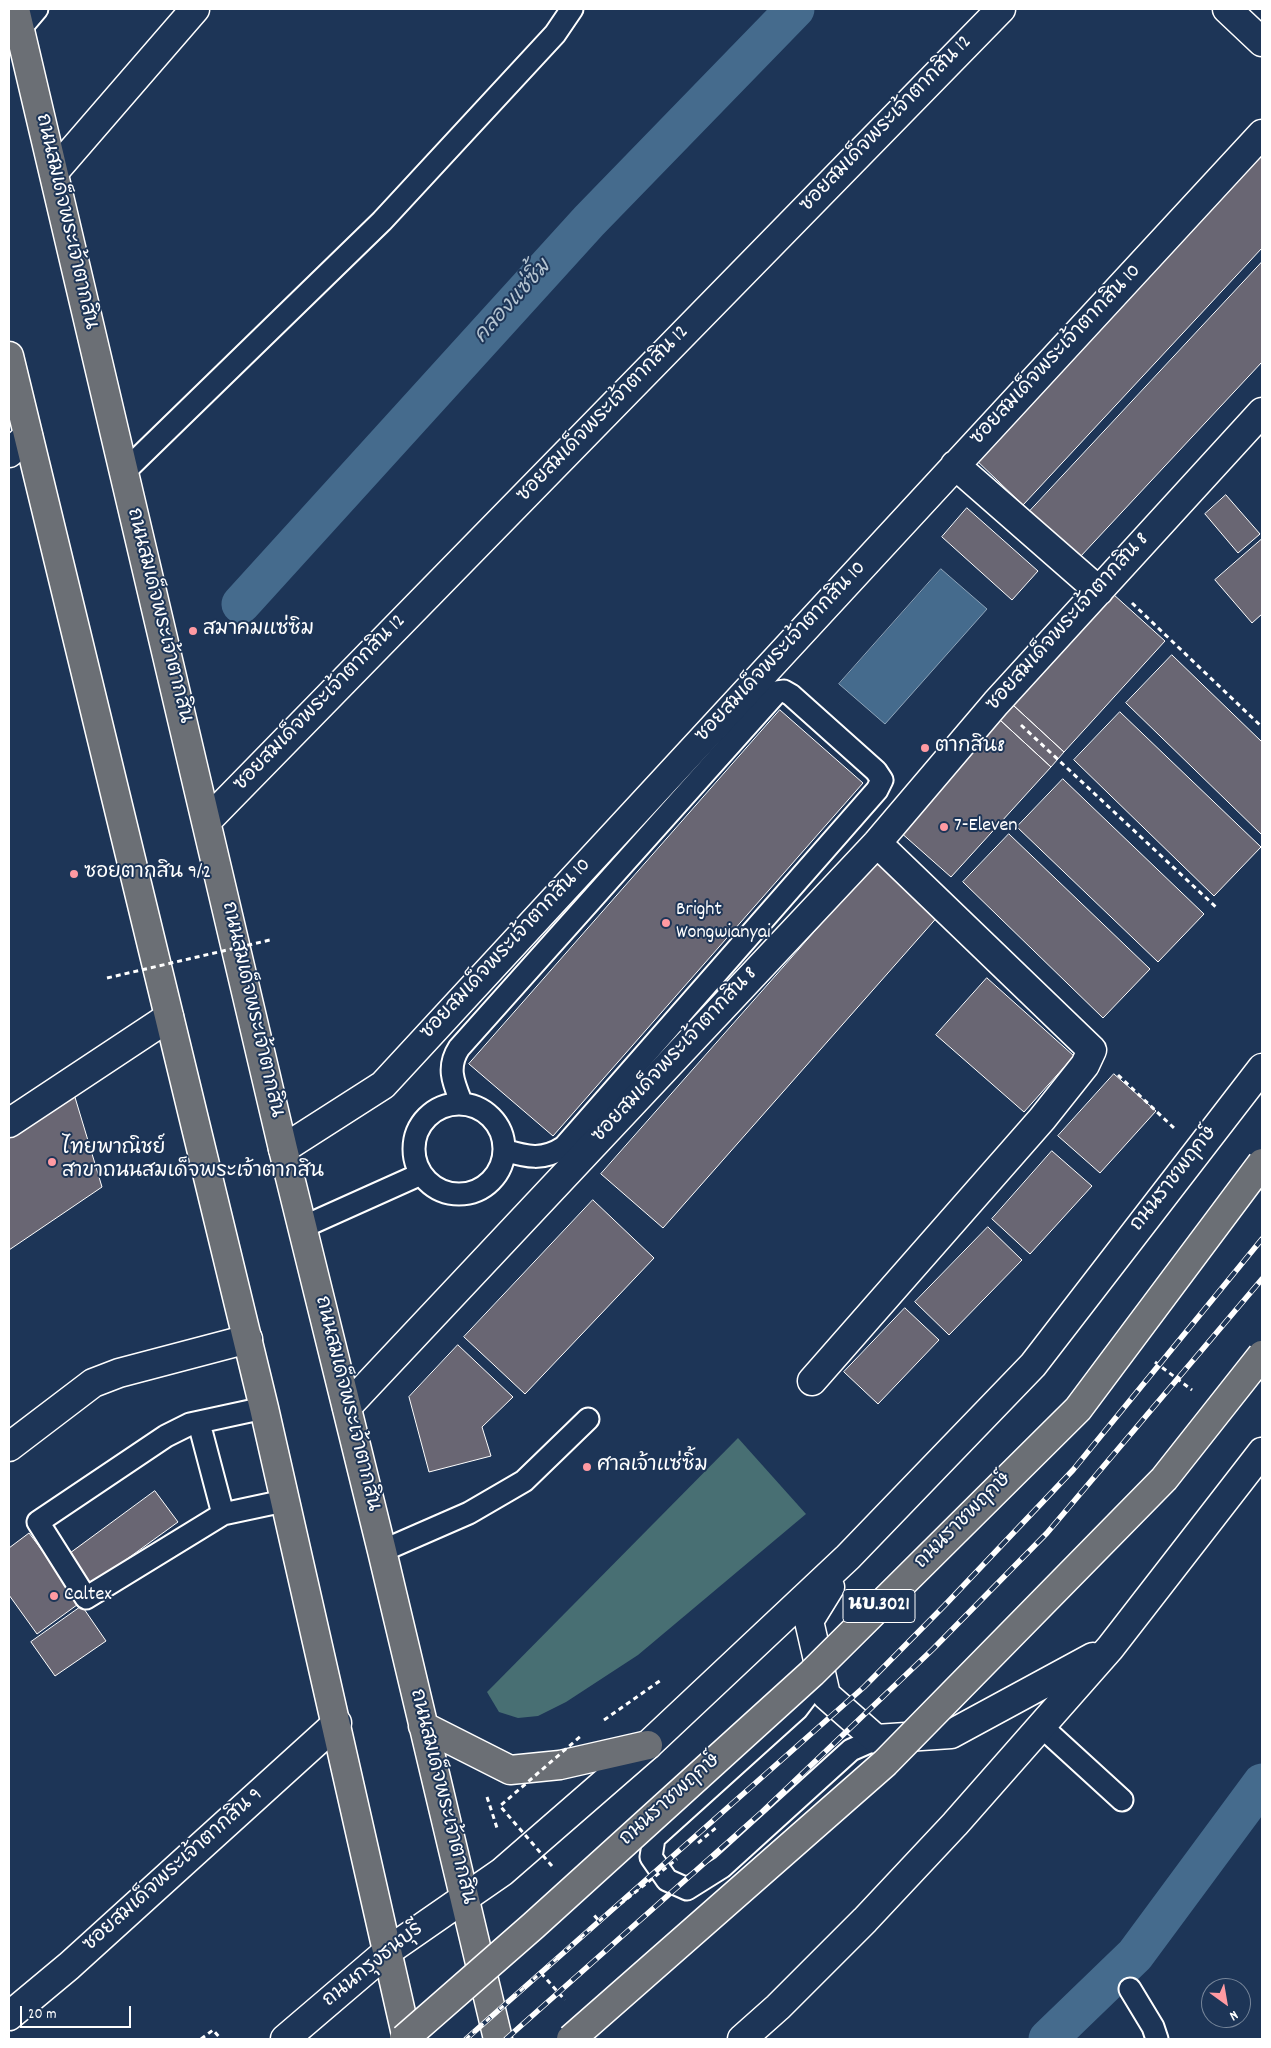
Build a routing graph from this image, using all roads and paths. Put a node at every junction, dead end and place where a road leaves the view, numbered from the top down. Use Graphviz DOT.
graph roads {
  1 [pos="195,9"];
  2 [pos="572,9"];
  3 [pos="1001,9"];
  4 [pos="1227,9"];
  5 [pos="24,15"];
  6 [pos="1262,42"];
  7 [pos="1262,134"];
  8 [pos="54,172"];
  9 [pos="9,356"];
  10 [pos="1262,412"];
  11 [pos="18,444"];
  12 [pos="955,465"];
  13 [pos="123,473"];
  14 [pos="1104,586"];
  15 [pos="996,703"];
  16 [pos="1262,727"];
  17 [pos="207,821"];
  18 [pos="877,843"];
  19 [pos="1218,909"];
  20 [pos="270,940"];
  21 [pos="107,978"];
  22 [pos="169,1017"];
  23 [pos="1092,1050"];
  24 [pos="1262,1068"];
  25 [pos="462,1104"];
  26 [pos="9,1124"];
  27 [pos="1175,1128"];
  28 [pos="283,1149"];
  29 [pos="504,1150"];
  30 [pos="1262,1163"];
  31 [pos="421,1174"];
  32 [pos="303,1227"];
  33 [pos="248,1339"];
  34 [pos="1262,1355"];
  35 [pos="1148,1358"];
  36 [pos="812,1380"];
  37 [pos="1195,1393"];
  38 [pos="347,1406"];
  39 [pos="264,1408"];
  40 [pos="588,1419"];
  41 [pos="199,1423"];
  42 [pos="9,1447"];
  43 [pos="1262,1452"];
  44 [pos="284,1501"];
  45 [pos="223,1514"];
  46 [pos="382,1551"];
  47 [pos="848,1557"];
  48 [pos="1110,1648"];
  49 [pos="816,1656"];
  50 [pos="661,1680"];
  51 [pos="337,1724"];
  52 [pos="598,1724"];
  53 [pos="423,1726"];
  54 [pos="1041,1726"];
  55 [pos="590,1730"];
  56 [pos="582,1735"];
  57 [pos="876,1739"];
  58 [pos="648,1745"];
  59 [pos="485,1792"];
  60 [pos="1122,1800"];
  61 [pos="501,1839"];
  62 [pos="677,1859"];
  63 [pos="465,1897"];
  64 [pos="599,1921"];
  65 [pos="388,1951"];
  66 [pos="1130,1989"];
  67 [pos="9,2016"];
  68 [pos="201,2039"];
  69 [pos="221,2039"];
  70 [pos="285,2039"];
  71 [pos="406,2039"];
  72 [pos="498,2039"];
  73 [pos="571,2039"];
  74 [pos="742,2039"];
  75 [pos="1157,2039"];
  1 -- 8 [label="street"];
  2 -- 13 [label="lane"];
  3 -- 17 [label="street, ซอยสมเด็จพระเจ้าตากสิน 12"];
  4 -- 6 [label="street"];
  5 -- 8 [label="main road, ถนนสมเด็จพระเจ้าตากสิน"];
  7 -- 12 [label="street, ซอยสมเด็จพระเจ้าตากสิน 10"];
  8 -- 13 [label="main road, ถนนสมเด็จพระเจ้าตากสิน"];
  9 -- 11 [label="main road"];
  10 -- 14 [label="street, ซอยสมเด็จพระเจ้าตากสิน 8"];
  11 -- 22 [label="main road"];
  12 -- 14 [label="street"];
  12 -- 28 [label="street, ซอยสมเด็จพระเจ้าตากสิน 10"];
  13 -- 17 [label="main road, ถนนสมเด็จพระเจ้าตากสิน"];
  14 -- 15 [label="street, ซอยสมเด็จพระเจ้าตากสิน 8"];
  14 -- 16 [label="path"];
  15 -- 18 [label="street, ซอยสมเด็จพระเจ้าตากสิน 8"];
  15 -- 19 [label="path"];
  17 -- 28 [label="main road, ถนนสมเด็จพระเจ้าตากสิน"];
  18 -- 23 [label="street"];
  18 -- 38 [label="street, ซอยสมเด็จพระเจ้าตากสิน 8"];
  20 -- 21 [label="path, bridge"];
  22 -- 26 [label="street"];
  22 -- 33 [label="main road"];
  23 -- 27 [label="path"];
  23 -- 36 [label="street"];
  24 -- 47 [label="street, ถนนราชพฤกษ์ / นบ.3021"];
  25 -- 29 [label="lane"];
  25 -- 29 [label="lane"];
  25 -- 31 [label="lane"];
  28 -- 32 [label="main road, ถนนสมเด็จพระเจ้าตากสิน"];
  29 -- 31 [label="lane"];
  30 -- 71 [label="main road, ถนนราชพฤกษ์ / นบ.3021, bridge"];
  31 -- 32 [label="lane"];
  32 -- 38 [label="main road, ถนนสมเด็จพระเจ้าตากสิน"];
  33 -- 39 [label="main road"];
  33 -- 42 [label="street"];
  34 -- 73 [label="main road, bridge"];
  35 -- 37 [label="path"];
  38 -- 46 [label="main road, ถนนสมเด็จพระเจ้าตากสิน"];
  39 -- 41 [label="lane"];
  39 -- 44 [label="main road"];
  40 -- 46 [label="lane"];
  41 -- 45 [label="lane"];
  41 -- 45 [label="lane"];
  43 -- 48 [label="street"];
  44 -- 45 [label="lane"];
  44 -- 51 [label="main road"];
  46 -- 53 [label="main road, ถนนสมเด็จพระเจ้าตากสิน"];
  47 -- 49 [label="street"];
  47 -- 58 [label="street, ถนนราชพฤกษ์ / นบ.3021"];
  48 -- 54 [label="street"];
  48 -- 57 [label="street"];
  49 -- 57 [label="street"];
  49 -- 57 [label="lane"];
  50 -- 52 [label="path"];
  51 -- 65 [label="main road"];
  51 -- 67 [label="street, ซอยสมเด็จพระเจ้าตากสิน 9"];
  53 -- 58 [label="main road"];
  53 -- 63 [label="main road, ถนนสมเด็จพระเจ้าตากสิน"];
  54 -- 60 [label="lane"];
  54 -- 74 [label="street"];
  55 -- 56 [label="path"];
  58 -- 63 [label="street, ถนนราชพฤกษ์ / นบ.3021"];
  59 -- 61 [label="path"];
  62 -- 64 [label="path, bridge"];
  63 -- 65 [label="street, ถนนกรุงธนบุรี / นบ.3021"];
  63 -- 72 [label="main road, ถนนสมเด็จพระเจ้าตากสิน"];
  65 -- 70 [label="street, ถนนกรุงธนบุรี"];
  65 -- 71 [label="main road"];
  66 -- 75 [label="lane"];
  68 -- 69 [label="path"];
}
